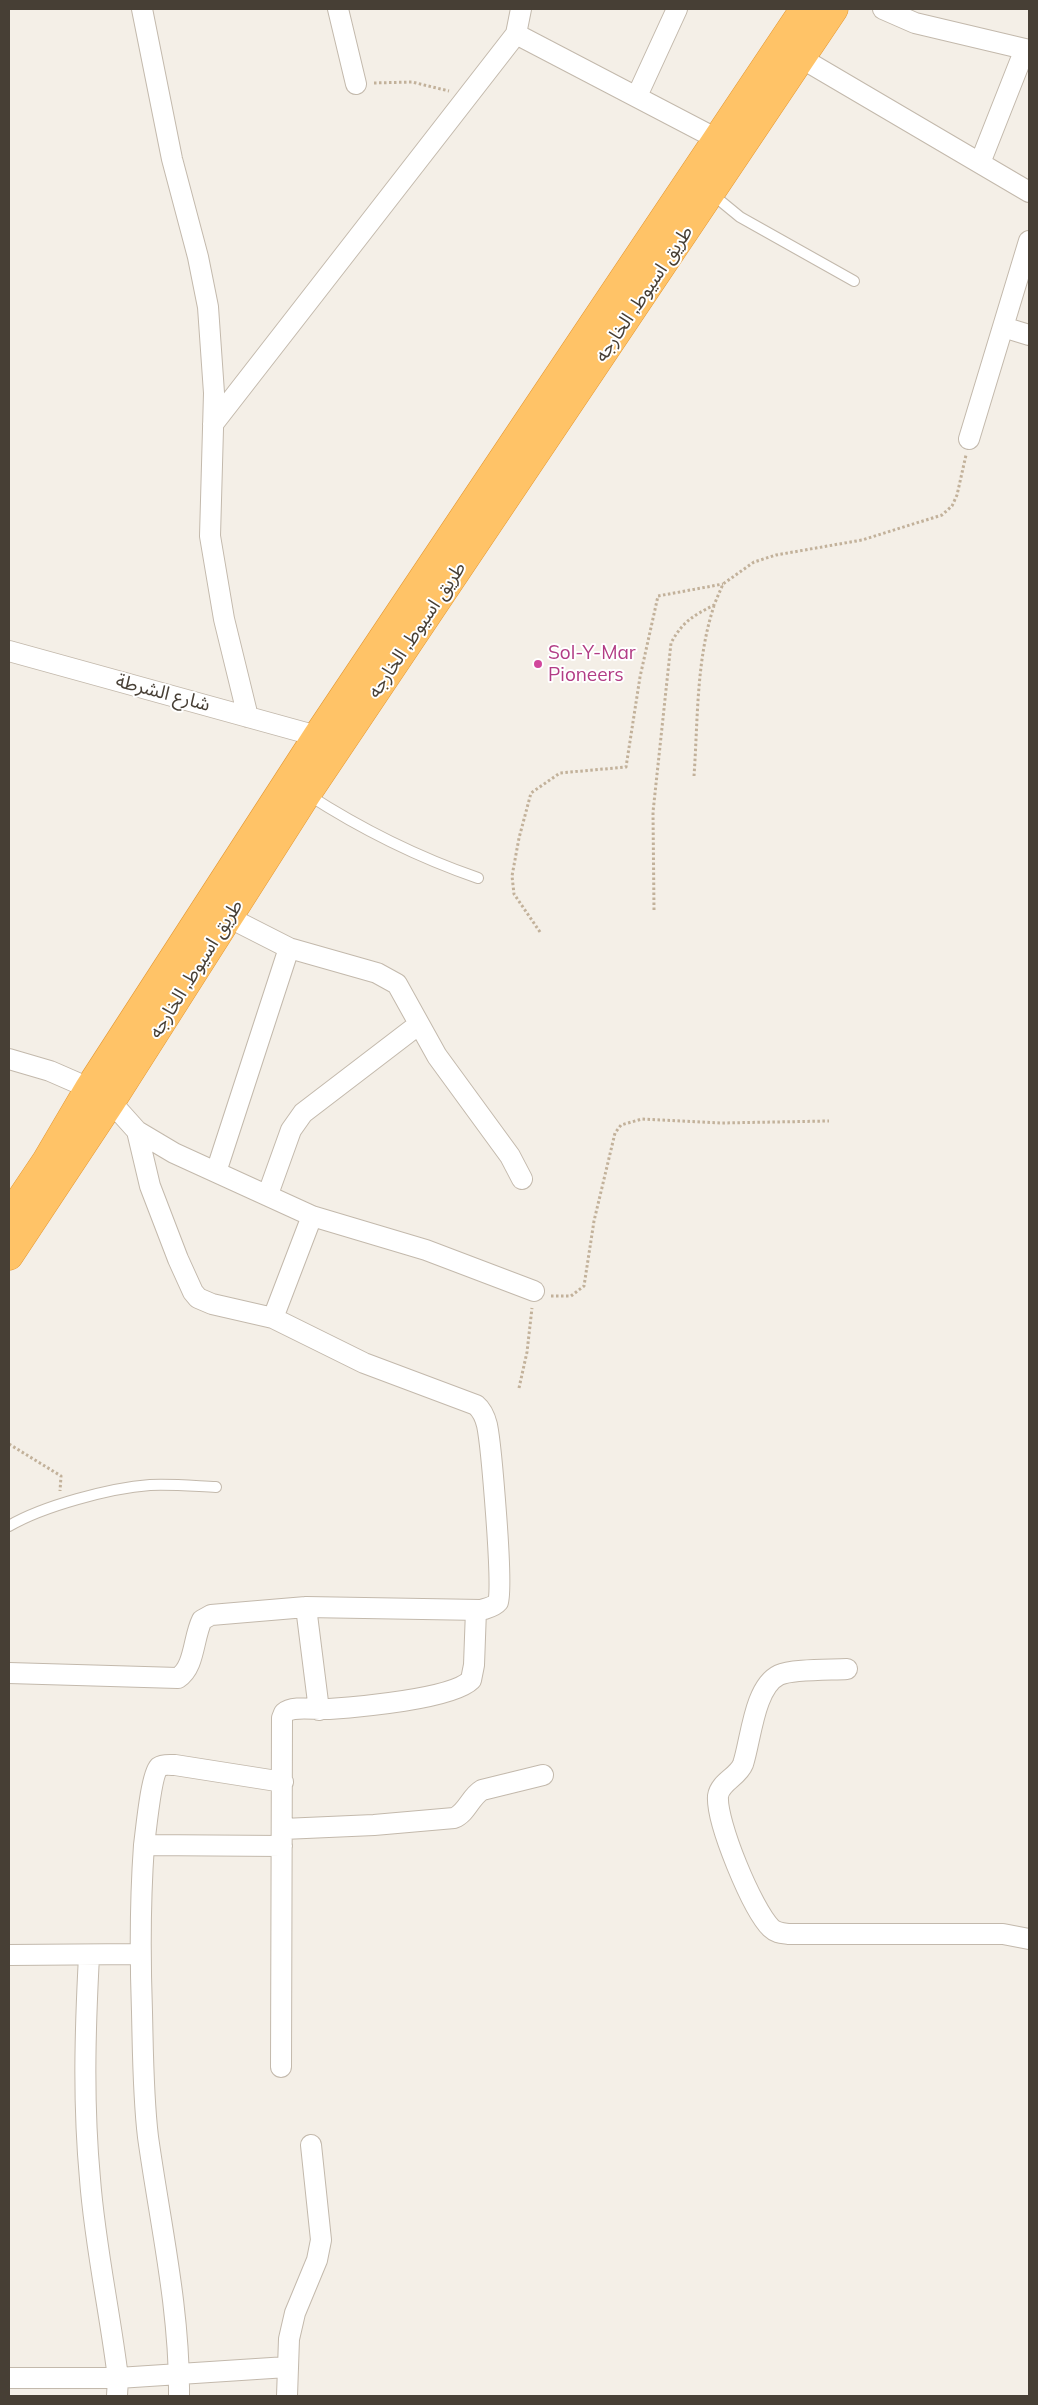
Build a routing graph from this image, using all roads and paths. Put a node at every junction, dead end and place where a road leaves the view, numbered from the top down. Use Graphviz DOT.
graph roads {
  1 [pos="142,9"];
  2 [pos="338,9"];
  3 [pos="521,9"];
  4 [pos="677,9"];
  5 [pos="804,9"];
  6 [pos="834,9"];
  7 [pos="883,9"];
  8 [pos="516,34"];
  9 [pos="1027,50"];
  10 [pos="801,58"];
  11 [pos="356,84"];
  12 [pos="467,96"];
  13 [pos="638,96"];
  14 [pos="717,139"];
  15 [pos="980,163"];
  16 [pos="1029,192"];
  17 [pos="711,194"];
  18 [pos="1029,241"];
  19 [pos="854,281"];
  20 [pos="1003,327"];
  21 [pos="1029,335"];
  22 [pos="213,424"];
  23 [pos="969,439"];
  24 [pos="496,490"];
  25 [pos="723,584"];
  26 [pos="714,605"];
  27 [pos="9,651"];
  28 [pos="248,717"];
  29 [pos="316,736"];
  30 [pos="694,776"];
  31 [pos="297,787"];
  32 [pos="478,878"];
  33 [pos="654,910"];
  34 [pos="228,917"];
  35 [pos="540,932"];
  36 [pos="289,948"];
  37 [pos="418,1025"];
  38 [pos="9,1059"];
  39 [pos="100,1095"];
  40 [pos="829,1122"];
  41 [pos="137,1131"];
  42 [pos="216,1172"];
  43 [pos="522,1180"];
  44 [pos="268,1194"];
  45 [pos="9,1216"];
  46 [pos="312,1216"];
  47 [pos="9,1256"];
  48 [pos="534,1291"];
  49 [pos="273,1318"];
  50 [pos="519,1388"];
  51 [pos="9,1444"];
  52 [pos="216,1487"];
  53 [pos="59,1506"];
  54 [pos="9,1526"];
  55 [pos="306,1607"];
  56 [pos="476,1610"];
  57 [pos="847,1669"];
  58 [pos="9,1673"];
  59 [pos="319,1710"];
  60 [pos="543,1775"];
  61 [pos="283,1782"];
  62 [pos="282,1837"];
  63 [pos="144,1845"];
  64 [pos="1029,1939"];
  65 [pos="140,1954"];
  66 [pos="9,1955"];
  67 [pos="89,1956"];
  68 [pos="281,2067"];
  69 [pos="311,2145"];
  70 [pos="287,2367"];
  71 [pos="179,2373"];
  72 [pos="9,2378"];
  73 [pos="118,2387"];
  74 [pos="30,2388"];
  75 [pos="179,2396"];
  76 [pos="287,2396"];
  1 -- 22 [label="street"];
  2 -- 11 [label="street"];
  3 -- 8 [label="street"];
  4 -- 13 [label="street"];
  5 -- 14 [label="highway, طريق اسيوط, الخارجه"];
  6 -- 10 [label="highway, طريق اسيوط, الخارجه"];
  7 -- 9 [label="street"];
  8 -- 12 [label="street"];
  8 -- 13 [label="street"];
  9 -- 15 [label="street"];
  10 -- 15 [label="street"];
  10 -- 17 [label="highway, طريق اسيوط, الخارجه"];
  11 -- 12 [label="path"];
  12 -- 22 [label="street"];
  13 -- 14 [label="street"];
  14 -- 24 [label="highway, طريق اسيوط, الخارجه"];
  15 -- 16 [label="street"];
  17 -- 19 [label="lane"];
  17 -- 24 [label="highway, طريق اسيوط, الخارجه"];
  18 -- 20 [label="street"];
  20 -- 21 [label="street"];
  20 -- 23 [label="street"];
  22 -- 28 [label="street"];
  23 -- 25 [label="path"];
  24 -- 29 [label="highway, طريق اسيوط, الخارجه"];
  24 -- 31 [label="highway, طريق اسيوط, الخارجه"];
  25 -- 26 [label="path"];
  25 -- 35 [label="path"];
  26 -- 30 [label="path"];
  26 -- 33 [label="path"];
  27 -- 28 [label="street, شارع الشرطة"];
  28 -- 29 [label="street, شارع الشرطة"];
  29 -- 31 [label="highway, طريق اسيوط, الخارجه"];
  31 -- 32 [label="lane"];
  31 -- 34 [label="highway, طريق اسيوط, الخارجه"];
  31 -- 39 [label="highway, طريق اسيوط, الخارجه"];
  34 -- 36 [label="street"];
  34 -- 39 [label="highway, طريق اسيوط, الخارجه"];
  36 -- 37 [label="street"];
  36 -- 42 [label="street"];
  37 -- 43 [label="street"];
  37 -- 44 [label="street"];
  38 -- 39 [label="street"];
  39 -- 41 [label="street"];
  39 -- 45 [label="highway, طريق اسيوط, الخارجه"];
  39 -- 47 [label="highway, طريق اسيوط, الخارجه"];
  40 -- 48 [label="path"];
  41 -- 42 [label="street"];
  41 -- 49 [label="street"];
  42 -- 44 [label="street"];
  44 -- 46 [label="street"];
  46 -- 48 [label="street"];
  46 -- 49 [label="street"];
  48 -- 50 [label="path"];
  49 -- 56 [label="street"];
  51 -- 53 [label="path"];
  52 -- 53 [label="lane"];
  53 -- 54 [label="lane"];
  55 -- 56 [label="street"];
  55 -- 58 [label="street"];
  55 -- 59 [label="street"];
  56 -- 59 [label="street"];
  57 -- 64 [label="street"];
  59 -- 61 [label="street"];
  60 -- 62 [label="street"];
  61 -- 62 [label="street"];
  61 -- 63 [label="street"];
  62 -- 63 [label="street"];
  62 -- 68 [label="street"];
  63 -- 65 [label="street"];
  65 -- 67 [label="street"];
  65 -- 71 [label="street"];
  66 -- 67 [label="street"];
  67 -- 73 [label="street"];
  69 -- 70 [label="street"];
  70 -- 71 [label="street"];
  70 -- 76 [label="street"];
  71 -- 73 [label="street"];
  71 -- 75 [label="street"];
  72 -- 74 [label="street"];
  73 -- 74 [label="street"];
}
